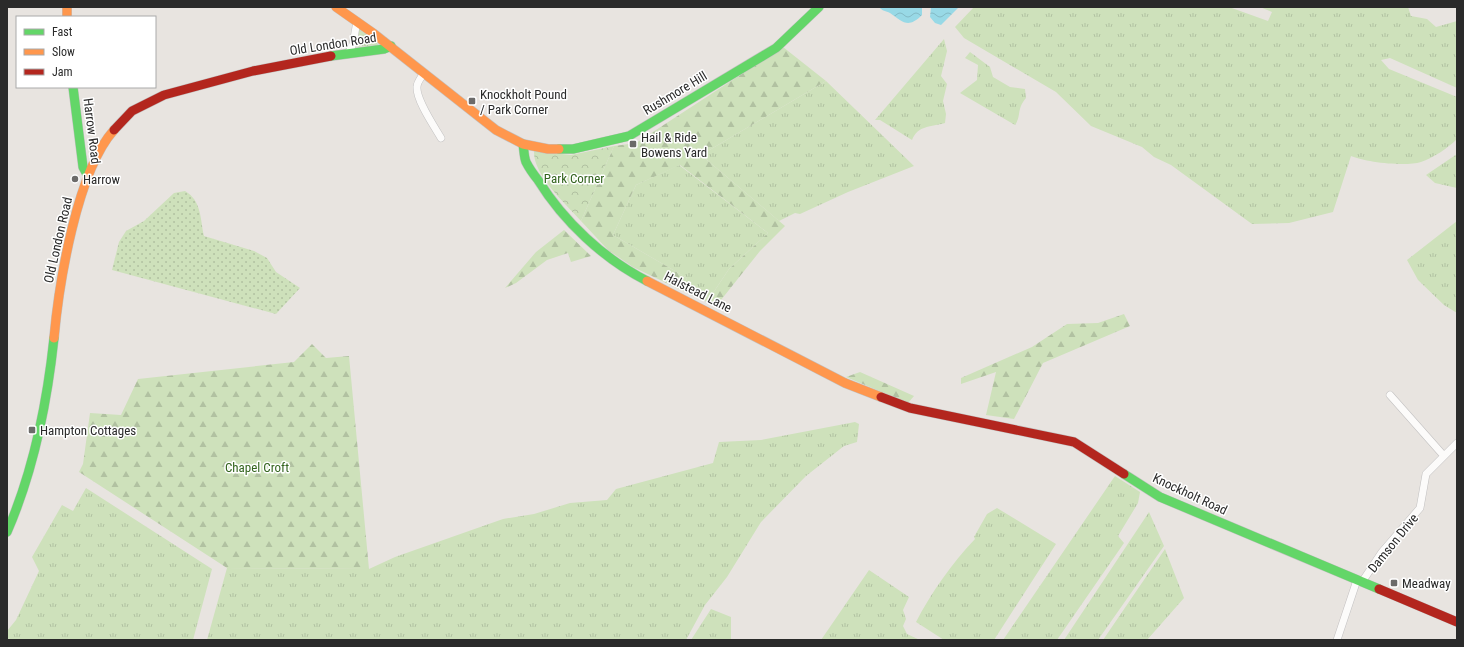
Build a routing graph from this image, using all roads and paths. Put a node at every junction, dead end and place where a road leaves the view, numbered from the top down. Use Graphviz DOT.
graph roads {
  1 [pos="336,7"];
  2 [pos="819,7"];
  3 [pos="357,21"];
  4 [pos="391,46"];
  5 [pos="349,52"];
  6 [pos="424,74"];
  7 [pos="73,88"];
  8 [pos="441,138"];
  9 [pos="523,144"];
  10 [pos="82,146"];
  11 [pos="101,149"];
  12 [pos="88,176"];
  13 [pos="1390,395"];
  14 [pos="910,408"];
  15 [pos="1457,443"];
  16 [pos="1444,456"];
  17 [pos="7,532"];
  18 [pos="1359,581"];
  19 [pos="1457,622"];
  20 [pos="1337,640"];
  1 -- 3 [label="street, Rushmore Hill"];
  2 -- 9 [label="street, Rushmore Hill"];
  3 -- 4 [label="street, Rushmore Hill"];
  3 -- 5 [label="street"];
  4 -- 5 [label="street, Old London Road"];
  4 -- 6 [label="street, Rushmore Hill"];
  5 -- 11 [label="street, Old London Road"];
  6 -- 8 [label="street"];
  6 -- 9 [label="street, Rushmore Hill"];
  7 -- 10 [label="street, Harrow Road"];
  9 -- 14 [label="street, Halstead Lane"];
  10 -- 11 [label="street"];
  10 -- 12 [label="street, Harrow Road"];
  11 -- 12 [label="street, Old London Road"];
  12 -- 17 [label="street, Old London Road"];
  13 -- 16 [label="street"];
  14 -- 18 [label="street, Knockholt Road"];
  15 -- 16 [label="street, Damson Drive"];
  16 -- 18 [label="street, Damson Drive"];
  18 -- 19 [label="street, Knockholt Road"];
  18 -- 20 [label="street, Damson Drive"];
}
